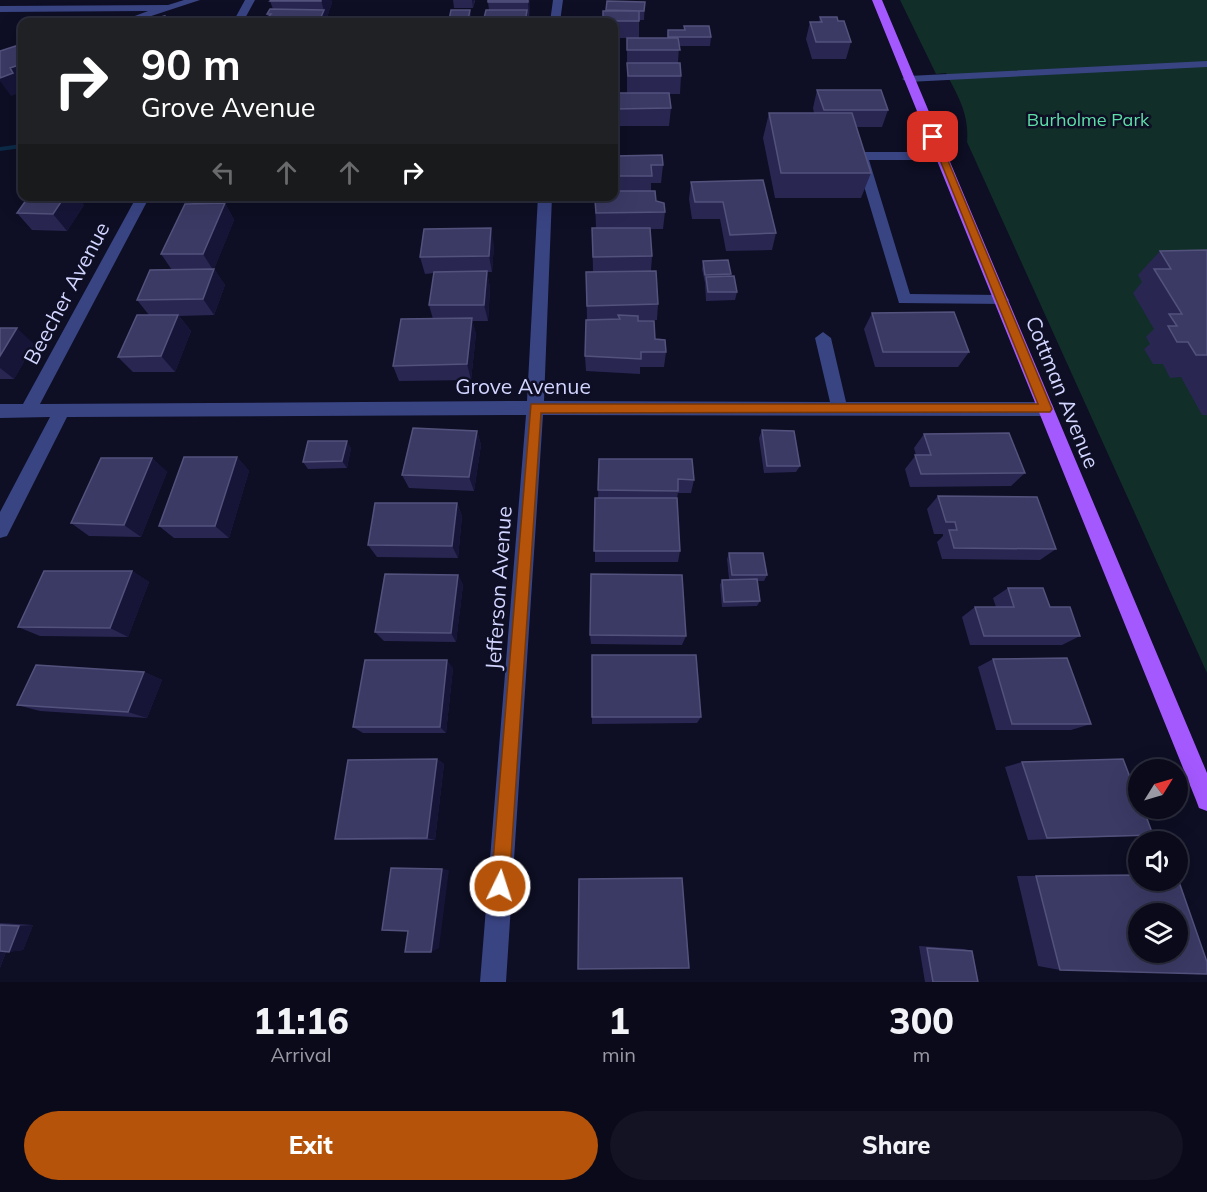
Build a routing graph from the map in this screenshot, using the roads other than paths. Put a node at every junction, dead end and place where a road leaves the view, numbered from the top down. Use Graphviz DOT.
graph roads {
  1 [pos="195,0"];
  2 [pos="250,0"];
  3 [pos="558,0"];
  4 [pos="877,0"];
  5 [pos="171,8"];
  6 [pos="0,9"];
  7 [pos="137,18"];
  8 [pos="240,18"];
  9 [pos="556,18"];
  10 [pos="1207,64"];
  11 [pos="908,79"];
  12 [pos="942,156"];
  13 [pos="141,201"];
  14 [pos="544,201"];
  15 [pos="1001,300"];
  16 [pos="823,338"];
  17 [pos="535,408"];
  18 [pos="1046,409"];
  19 [pos="840,410"];
  20 [pos="0,411"];
  21 [pos="28,411"];
  22 [pos="61,413"];
  23 [pos="0,530"];
  24 [pos="1207,800"];
  25 [pos="493,982"];
  1 -- 5 [label="street"];
  2 -- 8 [label="street"];
  3 -- 9 [label="street"];
  4 -- 11 [label="main road, Cottman Avenue"];
  5 -- 6 [label="street"];
  5 -- 7 [label="street"];
  10 -- 11 [label="street"];
  11 -- 12 [label="main road, Cottman Avenue"];
  12 -- 15 [label="main road, Cottman Avenue"];
  12 -- 15 [label="street"];
  13 -- 21 [label="street, Beecher Avenue"];
  14 -- 17 [label="street, Jefferson Avenue"];
  15 -- 18 [label="main road, Cottman Avenue"];
  16 -- 19 [label="street"];
  17 -- 19 [label="street, Grove Avenue"];
  17 -- 22 [label="street, Grove Avenue"];
  17 -- 25 [label="street, Jefferson Avenue"];
  18 -- 19 [label="street, Grove Avenue"];
  18 -- 24 [label="main road, Cottman Avenue"];
  20 -- 21 [label="street, Grove Avenue"];
  21 -- 22 [label="street, Grove Avenue"];
  22 -- 23 [label="street"];
}
